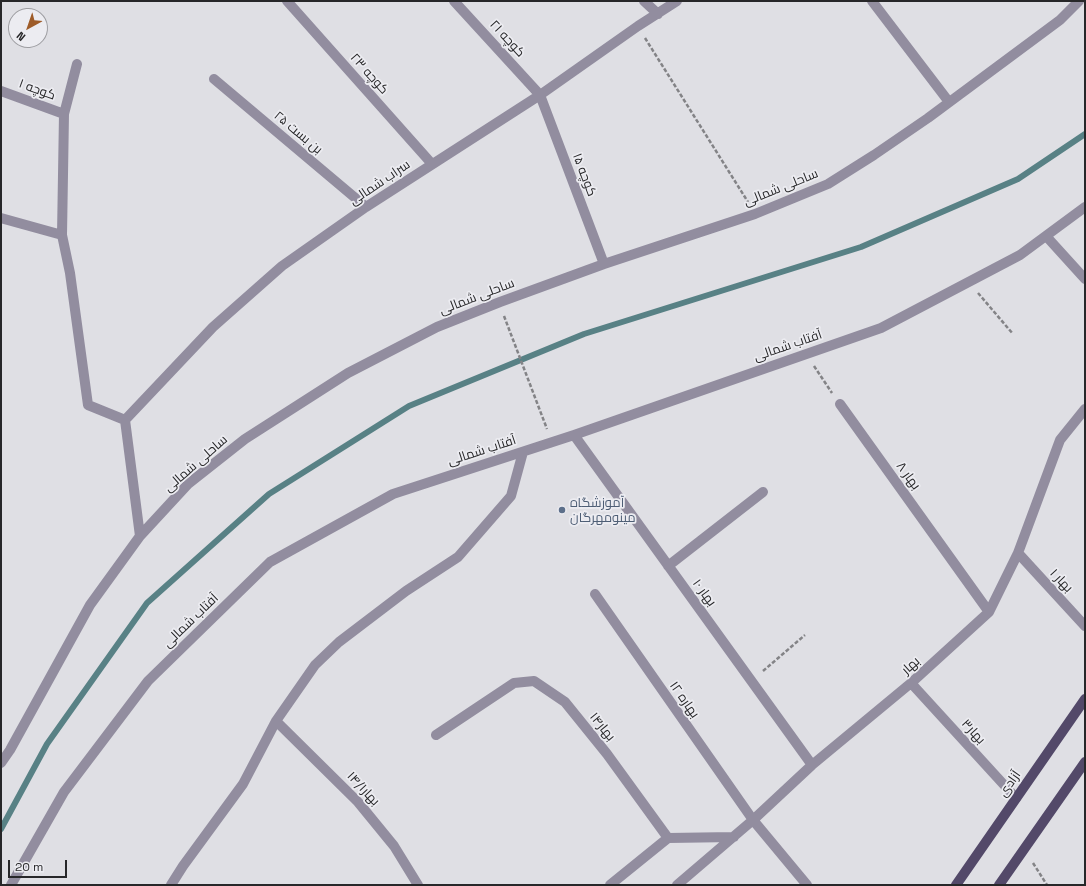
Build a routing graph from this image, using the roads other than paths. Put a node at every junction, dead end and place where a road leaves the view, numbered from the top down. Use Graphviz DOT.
graph roads {
  1 [pos="287,1"];
  2 [pos="454,1"];
  3 [pos="644,1"];
  4 [pos="677,1"];
  5 [pos="872,1"];
  6 [pos="1079,1"];
  7 [pos="658,14"];
  8 [pos="77,64"];
  9 [pos="214,80"];
  10 [pos="1,91"];
  11 [pos="540,95"];
  12 [pos="949,102"];
  13 [pos="64,114"];
  14 [pos="432,164"];
  15 [pos="366,207"];
  16 [pos="1085,207"];
  17 [pos="1,218"];
  18 [pos="62,235"];
  19 [pos="1046,236"];
  20 [pos="604,264"];
  21 [pos="1085,279"];
  22 [pos="840,404"];
  23 [pos="1085,409"];
  24 [pos="125,420"];
  25 [pos="574,435"];
  26 [pos="523,452"];
  27 [pos="763,492"];
  28 [pos="140,536"];
  29 [pos="1018,553"];
  30 [pos="668,566"];
  31 [pos="595,594"];
  32 [pos="989,612"];
  33 [pos="1085,626"];
  34 [pos="911,683"];
  35 [pos="1085,699"];
  36 [pos="276,721"];
  37 [pos="436,736"];
  38 [pos="1085,762"];
  39 [pos="1,763"];
  40 [pos="812,765"];
  41 [pos="1016,798"];
  42 [pos="753,820"];
  43 [pos="734,836"];
  44 [pos="668,838"];
  45 [pos="11,885"];
  46 [pos="171,885"];
  47 [pos="418,885"];
  48 [pos="610,885"];
  49 [pos="677,885"];
  50 [pos="807,885"];
  51 [pos="956,885"];
  52 [pos="999,885"];
  1 -- 14 [label="street, کوچه ۲۳"];
  2 -- 11 [label="street, کوچه ۲۱"];
  3 -- 7 [label="street"];
  4 -- 7 [label="street, سراب شمالی"];
  5 -- 12 [label="street"];
  6 -- 12 [label="street, ساحلی شمالی"];
  7 -- 11 [label="street, سراب شمالی"];
  8 -- 13 [label="street"];
  9 -- 15 [label="street, بن بست ۲۵"];
  10 -- 13 [label="street, کوچه ۱"];
  11 -- 14 [label="street, سراب شمالی"];
  11 -- 20 [label="street, کوچه ۱۵"];
  12 -- 20 [label="street, ساحلی شمالی"];
  13 -- 18 [label="street"];
  14 -- 15 [label="street, سراب شمالی"];
  15 -- 24 [label="street, سراب شمالی"];
  16 -- 19 [label="street, آفتاب شمالی"];
  17 -- 18 [label="street"];
  18 -- 24 [label="street"];
  19 -- 21 [label="street"];
  19 -- 25 [label="street, آفتاب شمالی"];
  20 -- 28 [label="street, ساحلی شمالی"];
  22 -- 32 [label="street, بهار ۸"];
  23 -- 29 [label="street, بهار"];
  24 -- 28 [label="street"];
  25 -- 26 [label="street, آفتاب شمالی"];
  25 -- 30 [label="street, بهار ۱۰"];
  26 -- 36 [label="street"];
  26 -- 45 [label="street, آفتاب شمالی"];
  27 -- 30 [label="street"];
  28 -- 39 [label="street, ساحلی شمالی"];
  29 -- 32 [label="street, بهار"];
  29 -- 33 [label="street, بهار ۱"];
  30 -- 40 [label="street, بهار ۱۰"];
  31 -- 42 [label="street, بهاره ۱۲"];
  32 -- 34 [label="street, بهار"];
  34 -- 40 [label="street, بهار"];
  34 -- 41 [label="street, بهار۳"];
  35 -- 41 [label="main road, آزادی"];
  36 -- 46 [label="street"];
  36 -- 47 [label="street, بهار۱۴/۱"];
  37 -- 44 [label="street, بهار۱۴"];
  38 -- 52 [label="main road"];
  40 -- 42 [label="street, بهار"];
  41 -- 51 [label="main road, آزادی"];
  42 -- 43 [label="street, بهار"];
  42 -- 50 [label="street, بهاره ۱۲"];
  43 -- 44 [label="street"];
  43 -- 49 [label="street, بهار"];
  44 -- 48 [label="street"];
}
